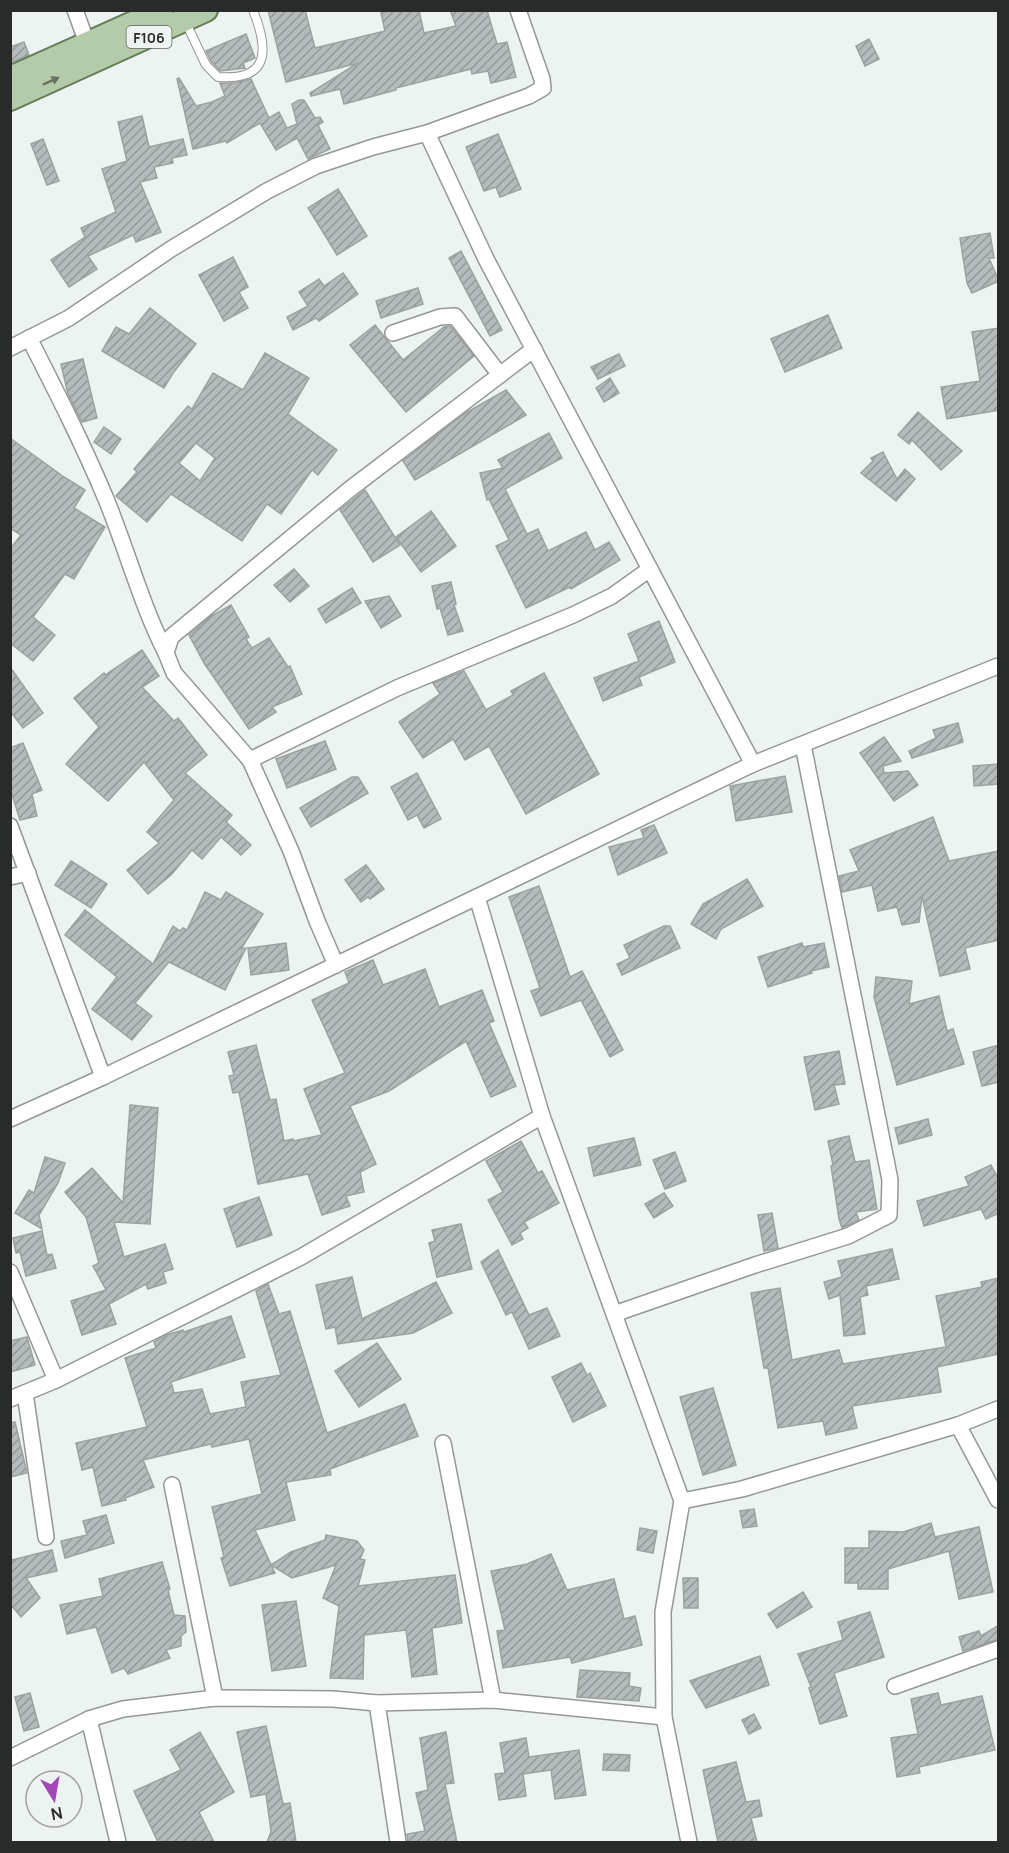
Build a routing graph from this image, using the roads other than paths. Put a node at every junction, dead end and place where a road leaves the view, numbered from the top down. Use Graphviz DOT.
graph roads {
  1 [pos="75,10"];
  2 [pos="162,10"];
  3 [pos="253,10"];
  4 [pos="518,10"];
  5 [pos="191,15"];
  6 [pos="87,43"];
  7 [pos="10,78"];
  8 [pos="10,99"];
  9 [pos="427,133"];
  10 [pos="393,333"];
  11 [pos="29,338"];
  12 [pos="10,348"];
  13 [pos="534,349"];
  14 [pos="500,375"];
  15 [pos="650,569"];
  16 [pos="166,652"];
  17 [pos="999,666"];
  18 [pos="802,745"];
  19 [pos="250,760"];
  20 [pos="753,764"];
  21 [pos="10,826"];
  22 [pos="28,873"];
  23 [pos="10,877"];
  24 [pos="477,897"];
  25 [pos="336,965"];
  26 [pos="103,1077"];
  27 [pos="542,1116"];
  28 [pos="10,1119"];
  29 [pos="10,1272"];
  30 [pos="614,1314"];
  31 [pos="56,1380"];
  32 [pos="25,1393"];
  33 [pos="10,1399"];
  34 [pos="999,1409"];
  35 [pos="958,1425"];
  36 [pos="442,1443"];
  37 [pos="172,1485"];
  38 [pos="999,1500"];
  39 [pos="682,1501"];
  40 [pos="46,1537"];
  41 [pos="999,1649"];
  42 [pos="895,1686"];
  43 [pos="215,1698"];
  44 [pos="493,1700"];
  45 [pos="377,1703"];
  46 [pos="664,1717"];
  47 [pos="89,1719"];
  48 [pos="10,1758"];
  49 [pos="118,1842"];
  50 [pos="398,1842"];
  51 [pos="689,1842"];
  1 -- 6 [label="street"];
  2 -- 6 [label="main road, F106"];
  3 -- 5 [label="lane"];
  4 -- 9 [label="street"];
  8 -- 5 [label="main road, F106, one-way"];
  6 -- 7 [label="main road, F106"];
  9 -- 11 [label="street"];
  9 -- 13 [label="street"];
  10 -- 14 [label="street"];
  11 -- 12 [label="street"];
  11 -- 16 [label="street"];
  13 -- 14 [label="street"];
  13 -- 15 [label="street"];
  14 -- 16 [label="street"];
  15 -- 19 [label="street"];
  15 -- 20 [label="street"];
  16 -- 19 [label="street"];
  17 -- 18 [label="street"];
  18 -- 20 [label="street"];
  18 -- 30 [label="street"];
  19 -- 25 [label="street"];
  20 -- 24 [label="street"];
  21 -- 22 [label="street"];
  22 -- 23 [label="street"];
  22 -- 26 [label="street"];
  24 -- 25 [label="street"];
  24 -- 27 [label="street"];
  25 -- 26 [label="street"];
  26 -- 28 [label="street"];
  27 -- 30 [label="street"];
  27 -- 31 [label="street"];
  29 -- 31 [label="street"];
  30 -- 39 [label="street"];
  31 -- 32 [label="street"];
  32 -- 33 [label="street"];
  32 -- 40 [label="street"];
  34 -- 35 [label="street"];
  35 -- 38 [label="street"];
  35 -- 39 [label="street"];
  36 -- 44 [label="street"];
  37 -- 43 [label="street"];
  39 -- 46 [label="street"];
  41 -- 42 [label="street"];
  43 -- 45 [label="street"];
  43 -- 47 [label="street"];
  44 -- 45 [label="street"];
  44 -- 46 [label="street"];
  45 -- 50 [label="street"];
  46 -- 51 [label="street"];
  47 -- 48 [label="street"];
  47 -- 49 [label="street"];
}
